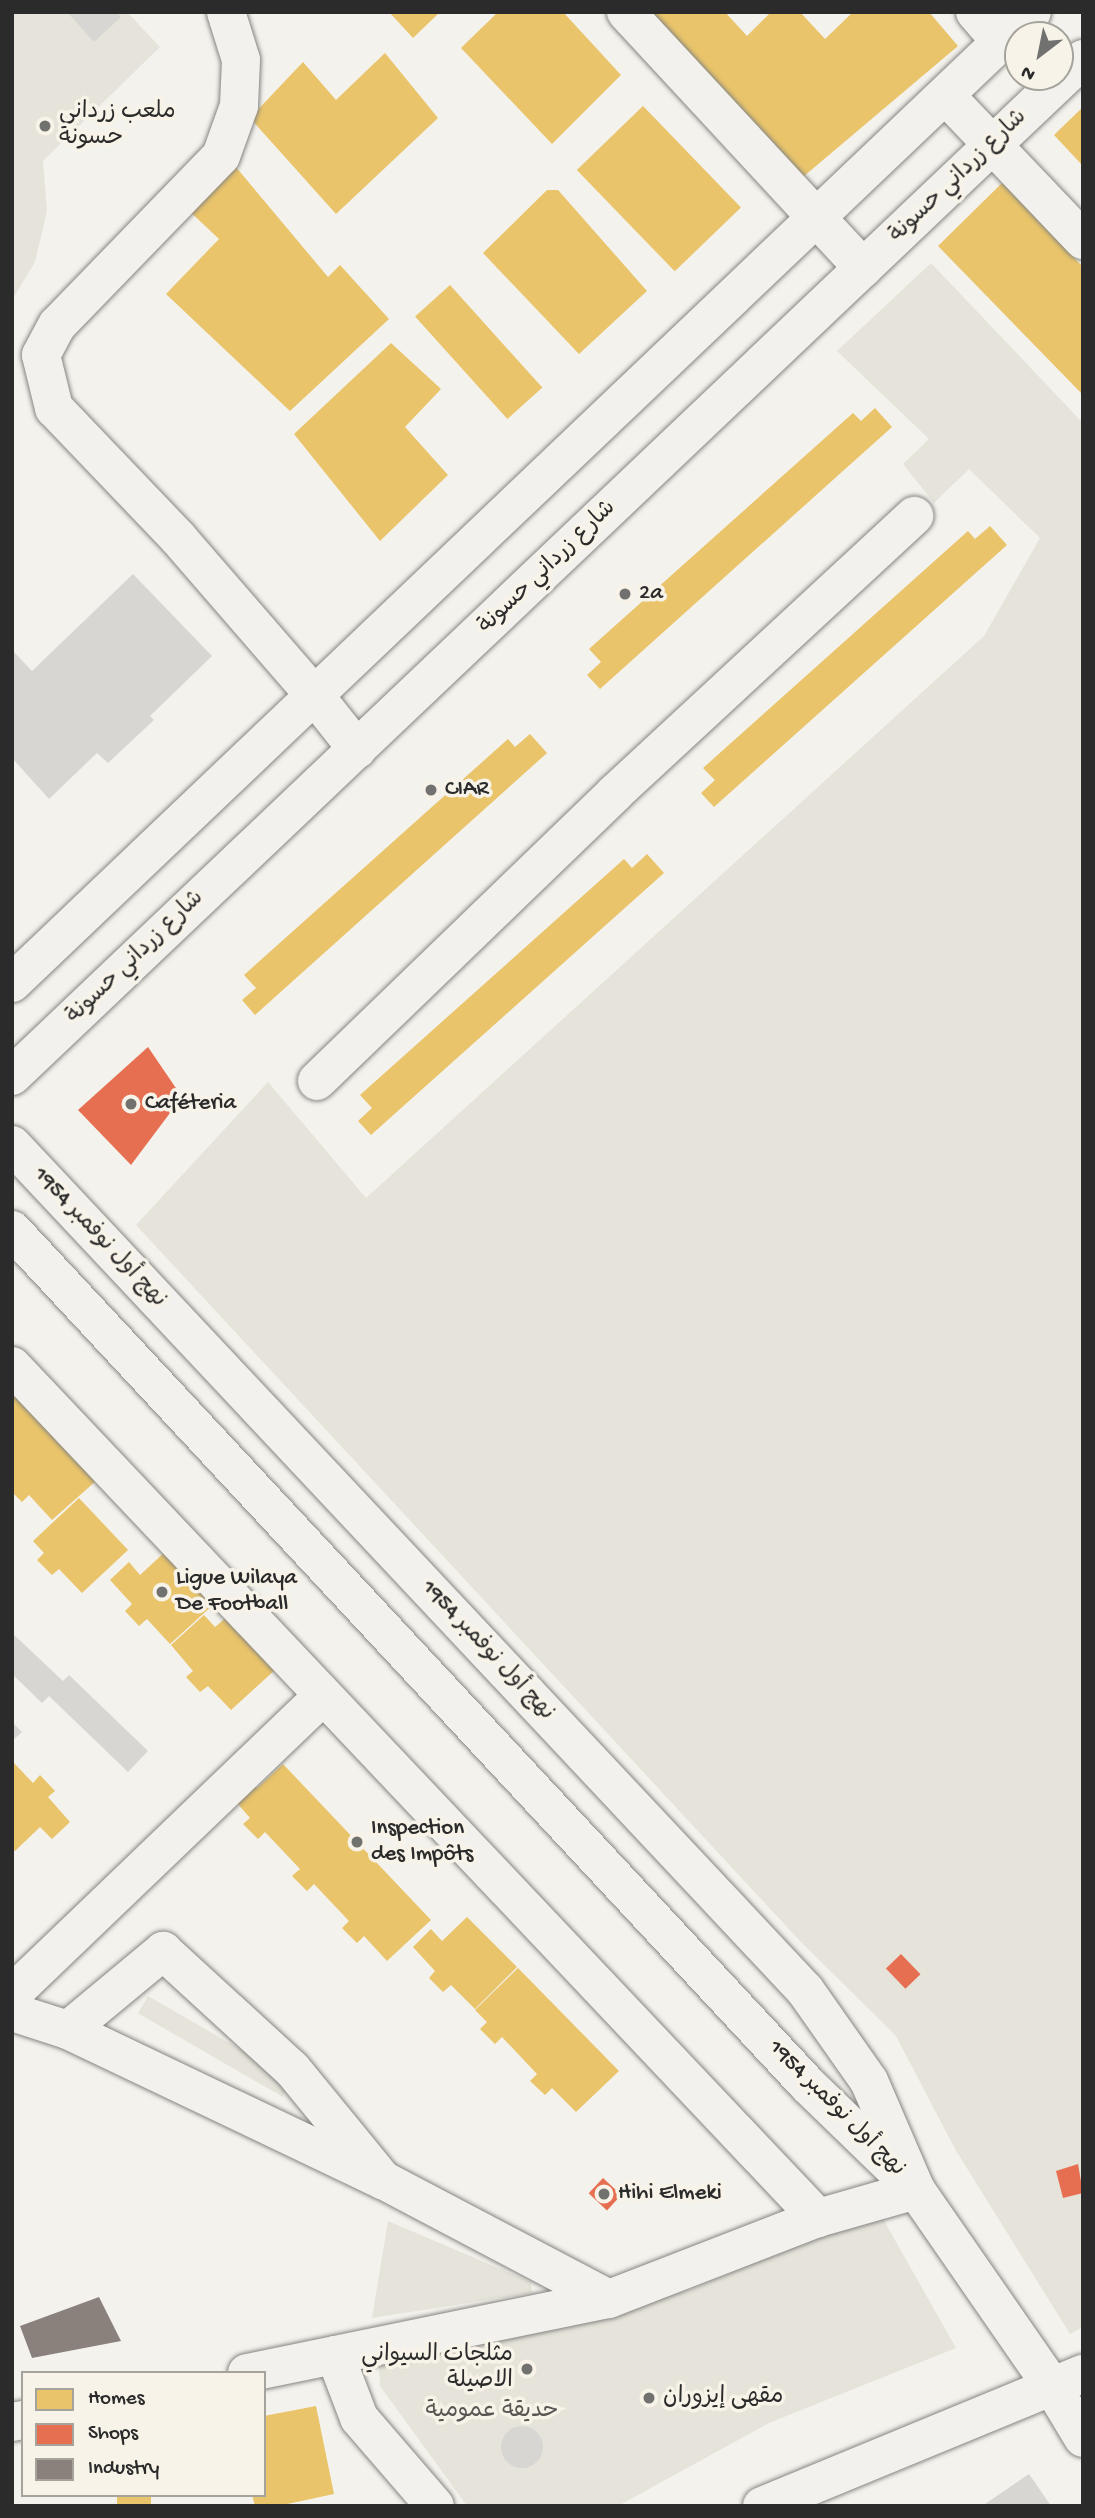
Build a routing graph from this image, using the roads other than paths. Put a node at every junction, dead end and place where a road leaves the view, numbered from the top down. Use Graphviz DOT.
graph roads {
  1 [pos="226,12"];
  2 [pos="626,12"];
  3 [pos="975,12"];
  4 [pos="1032,12"];
  5 [pos="1001,42"];
  6 [pos="1083,59"];
  7 [pos="946,96"];
  8 [pos="993,145"];
  9 [pos="817,219"];
  10 [pos="1083,240"];
  11 [pos="863,268"];
  12 [pos="914,516"];
  13 [pos="315,696"];
  14 [pos="357,749"];
  15 [pos="12,983"];
  16 [pos="12,1076"];
  17 [pos="317,1081"];
  18 [pos="12,1145"];
  19 [pos="12,1230"];
  20 [pos="12,1366"];
  21 [pos="323,1696"];
  22 [pos="12,1994"];
  23 [pos="12,2012"];
  24 [pos="68,2030"];
  25 [pos="383,2180"];
  26 [pos="916,2190"];
  27 [pos="818,2218"];
  28 [pos="609,2298"];
  29 [pos="335,2355"];
  30 [pos="257,2371"];
  31 [pos="1068,2381"];
  32 [pos="1083,2438"];
  33 [pos="435,2506"];
  34 [pos="762,2506"];
  1 -- 13 [label="main road"];
  2 -- 9 [label="main road"];
  3 -- 5 [label="main road"];
  4 -- 5 [label="main road"];
  5 -- 7 [label="main road"];
  6 -- 8 [label="main road, شارع زرداني حسونة"];
  7 -- 8 [label="main road"];
  7 -- 9 [label="main road"];
  8 -- 10 [label="main road"];
  8 -- 11 [label="main road, شارع زرداني حسونة"];
  9 -- 11 [label="main road"];
  9 -- 13 [label="main road"];
  11 -- 14 [label="main road, شارع زرداني حسونة"];
  12 -- 17 [label="main road"];
  13 -- 14 [label="main road"];
  13 -- 15 [label="main road"];
  14 -- 16 [label="main road, شارع زرداني حسونة"];
  18 -- 26 [label="main road, نهج أول نوفمبر 1954"];
  19 -- 26 [label="main road, نهج أول نوفمبر 1954"];
  20 -- 21 [label="main road"];
  21 -- 22 [label="main road"];
  21 -- 27 [label="main road"];
  23 -- 24 [label="main road"];
  24 -- 25 [label="main road"];
  24 -- 25 [label="main road"];
  25 -- 28 [label="main road"];
  26 -- 27 [label="main road"];
  26 -- 31 [label="main road, نهج أول نوفمبر 1954"];
  27 -- 28 [label="main road"];
  28 -- 29 [label="main road"];
  29 -- 30 [label="main road"];
  29 -- 33 [label="main road"];
  31 -- 32 [label="main road, نهج أول نوفمبر 1954"];
  31 -- 34 [label="main road"];
}
